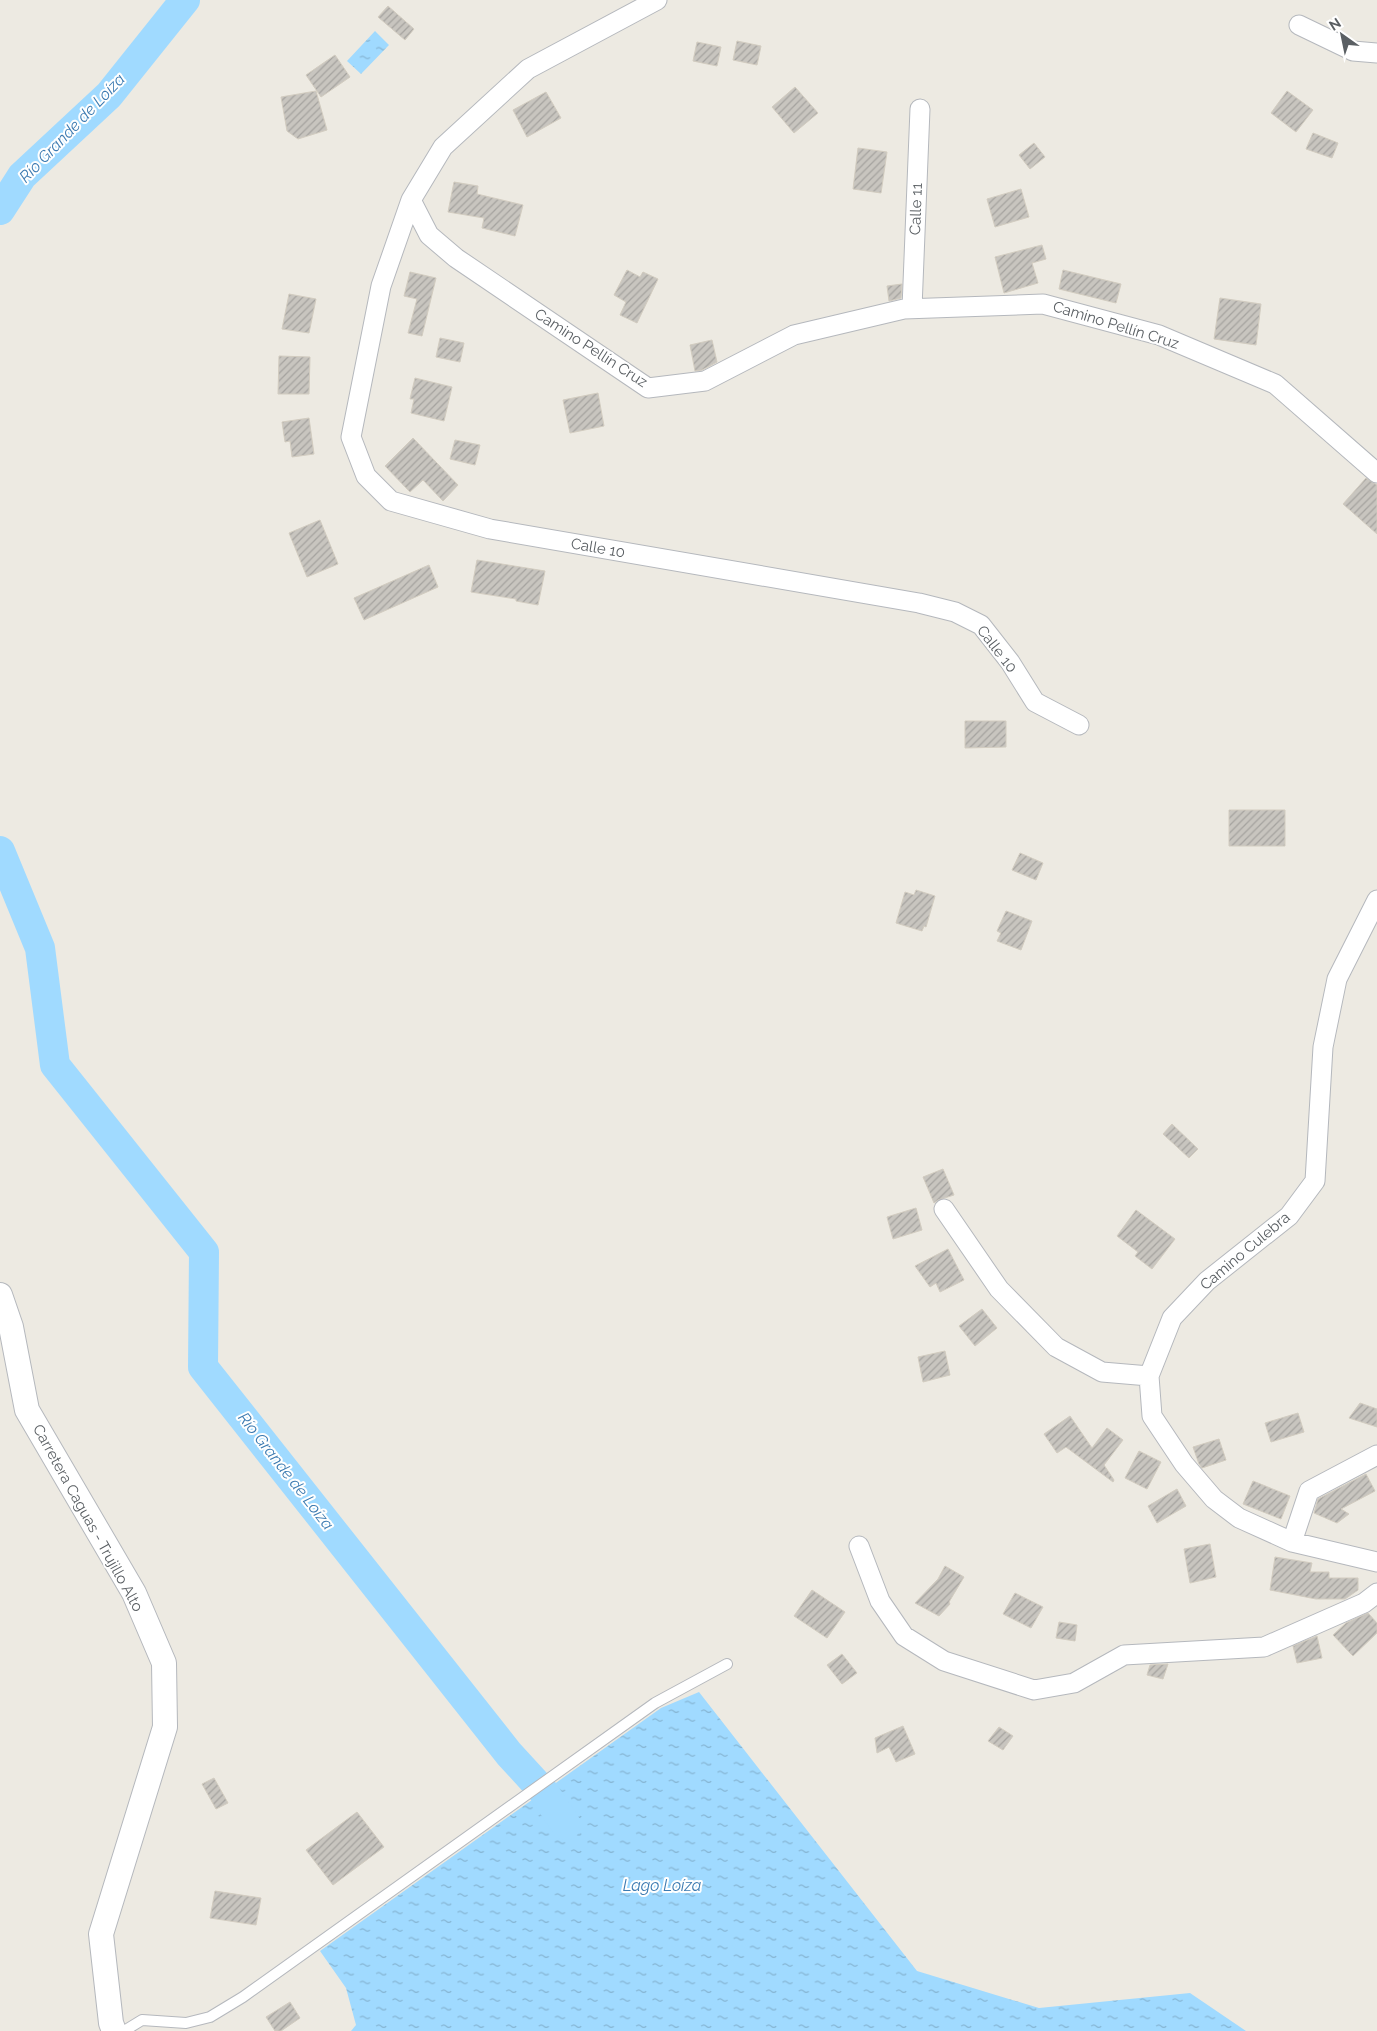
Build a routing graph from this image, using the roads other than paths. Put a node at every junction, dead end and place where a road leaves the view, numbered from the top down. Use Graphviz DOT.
graph roads {
  1 [pos="657,0"];
  2 [pos="1299,25"];
  3 [pos="1377,54"];
  4 [pos="920,109"];
  5 [pos="411,200"];
  6 [pos="912,308"];
  7 [pos="1377,473"];
  8 [pos="1079,725"];
  9 [pos="1377,900"];
  10 [pos="944,1209"];
  11 [pos="0,1295"];
  12 [pos="1149,1376"];
  13 [pos="1377,1455"];
  14 [pos="1292,1542"];
  15 [pos="859,1546"];
  16 [pos="1377,1562"];
  17 [pos="1377,1593"];
  18 [pos="727,1664"];
  19 [pos="114,2031"];
  20 [pos="124,2031"];
  1 -- 5 [label="street"];
  2 -- 3 [label="street"];
  4 -- 6 [label="street, Calle 11"];
  5 -- 6 [label="street, Camino Pellín Cruz"];
  5 -- 8 [label="street, Calle 10"];
  6 -- 7 [label="street, Camino Pellín Cruz"];
  9 -- 12 [label="street, Camino Culebra"];
  10 -- 12 [label="street"];
  11 -- 19 [label="street, Carretera Caguas - Trujillo Alto"];
  12 -- 14 [label="street, Camino Culebra"];
  13 -- 14 [label="street"];
  14 -- 16 [label="street, Camino Culebra"];
  15 -- 17 [label="street"];
  18 -- 20 [label="lane"];
}
